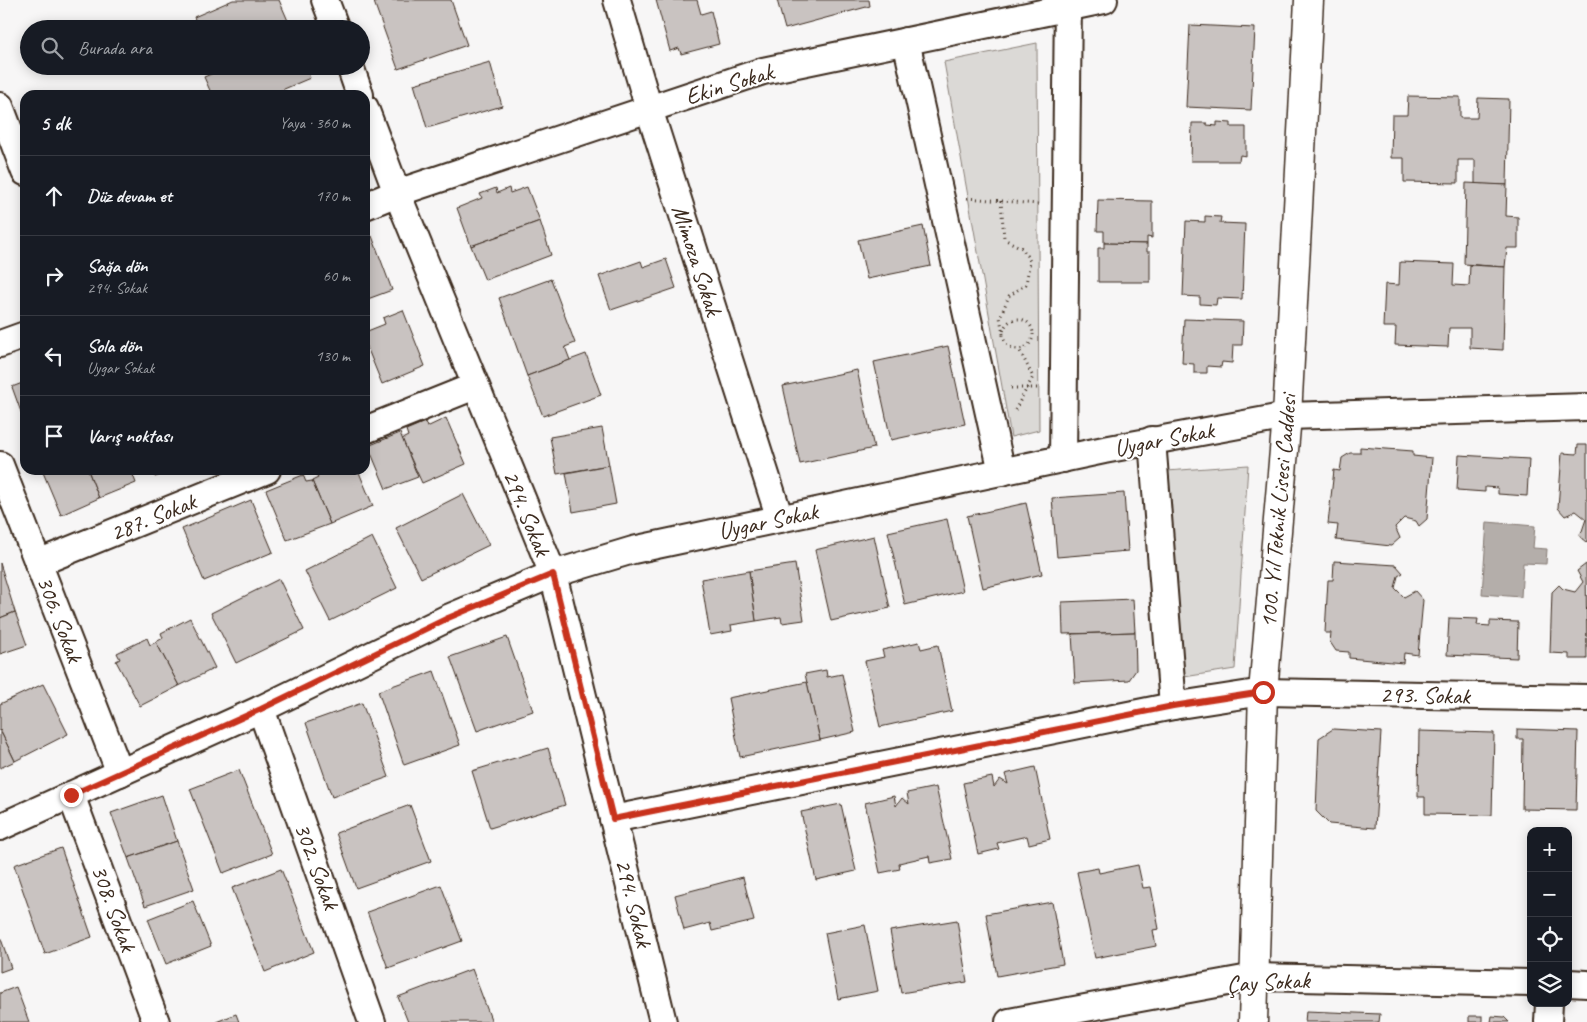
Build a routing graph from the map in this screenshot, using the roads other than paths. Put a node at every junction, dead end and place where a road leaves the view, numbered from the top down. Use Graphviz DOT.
graph roads {
  1 [pos="325,0"];
  2 [pos="616,0"];
  3 [pos="1104,0"];
  4 [pos="1309,0"];
  5 [pos="1068,4"];
  6 [pos="333,20"];
  7 [pos="906,41"];
  8 [pos="353,75"];
  9 [pos="358,90"];
  10 [pos="0,106"];
  11 [pos="649,109"];
  12 [pos="370,121"];
  13 [pos="20,159"];
  14 [pos="397,194"];
  15 [pos="370,204"];
  16 [pos="20,337"];
  17 [pos="0,344"];
  18 [pos="475,386"];
  19 [pos="1587,407"];
  20 [pos="1287,416"];
  21 [pos="370,428"];
  22 [pos="1152,440"];
  23 [pos="1063,459"];
  24 [pos="0,465"];
  25 [pos="1002,472"];
  26 [pos="255,475"];
  27 [pos="780,519"];
  28 [pos="38,563"];
  29 [pos="553,574"];
  30 [pos="1263,692"];
  31 [pos="1587,698"];
  32 [pos="1173,706"];
  33 [pos="261,709"];
  34 [pos="120,773"];
  35 [pos="71,795"];
  36 [pos="613,819"];
  37 [pos="0,827"];
  38 [pos="1255,978"];
  39 [pos="1527,983"];
  40 [pos="1572,983"];
  41 [pos="1587,984"];
  42 [pos="1549,1007"];
  43 [pos="156,1022"];
  44 [pos="372,1022"];
  45 [pos="663,1022"];
  46 [pos="1009,1022"];
  47 [pos="1253,1022"];
  48 [pos="1548,1022"];
  1 -- 6 [label="street"];
  2 -- 11 [label="street, Mimoza Sokak"];
  3 -- 5 [label="street, Ekin Sokak"];
  4 -- 20 [label="main road, 100. Yıl Teknik Lisesi Caddesi"];
  5 -- 7 [label="street, Ekin Sokak"];
  5 -- 23 [label="street"];
  7 -- 11 [label="street, Ekin Sokak"];
  7 -- 25 [label="street"];
  8 -- 9 [label="street"];
  10 -- 13 [label="street"];
  11 -- 14 [label="street, Ekin Sokak"];
  11 -- 27 [label="street, Mimoza Sokak"];
  12 -- 14 [label="street, 294. Sokak"];
  14 -- 15 [label="street, Ekin Sokak"];
  14 -- 18 [label="street, 294. Sokak"];
  16 -- 17 [label="street"];
  18 -- 21 [label="street"];
  18 -- 29 [label="street, 294. Sokak"];
  19 -- 20 [label="street, Uygar Sokak"];
  20 -- 22 [label="street, Uygar Sokak"];
  20 -- 30 [label="main road, 100. Yıl Teknik Lisesi Caddesi"];
  22 -- 23 [label="street, Uygar Sokak"];
  22 -- 32 [label="street"];
  23 -- 25 [label="street, Uygar Sokak"];
  24 -- 28 [label="street, 306. Sokak"];
  25 -- 27 [label="street, Uygar Sokak"];
  26 -- 28 [label="street, 287. Sokak"];
  27 -- 29 [label="street, Uygar Sokak"];
  28 -- 34 [label="street, 306. Sokak"];
  29 -- 33 [label="street, Uygar Sokak"];
  29 -- 36 [label="street, 294. Sokak"];
  30 -- 31 [label="street, 293. Sokak"];
  30 -- 32 [label="street, 293. Sokak"];
  30 -- 38 [label="main road, 100. Yıl Teknik Lisesi Caddesi"];
  32 -- 36 [label="street, 293. Sokak"];
  33 -- 34 [label="street, Uygar Sokak"];
  33 -- 44 [label="street, 302. Sokak"];
  34 -- 35 [label="street, Uygar Sokak"];
  35 -- 37 [label="street, Uygar Sokak"];
  35 -- 43 [label="street, 308. Sokak"];
  36 -- 45 [label="street, 294. Sokak"];
  38 -- 39 [label="street, Çay Sokak"];
  38 -- 46 [label="street, Çay Sokak"];
  38 -- 47 [label="main road, 100. Yıl Teknik Lisesi Caddesi"];
  40 -- 41 [label="street"];
  42 -- 48 [label="street"];
}
